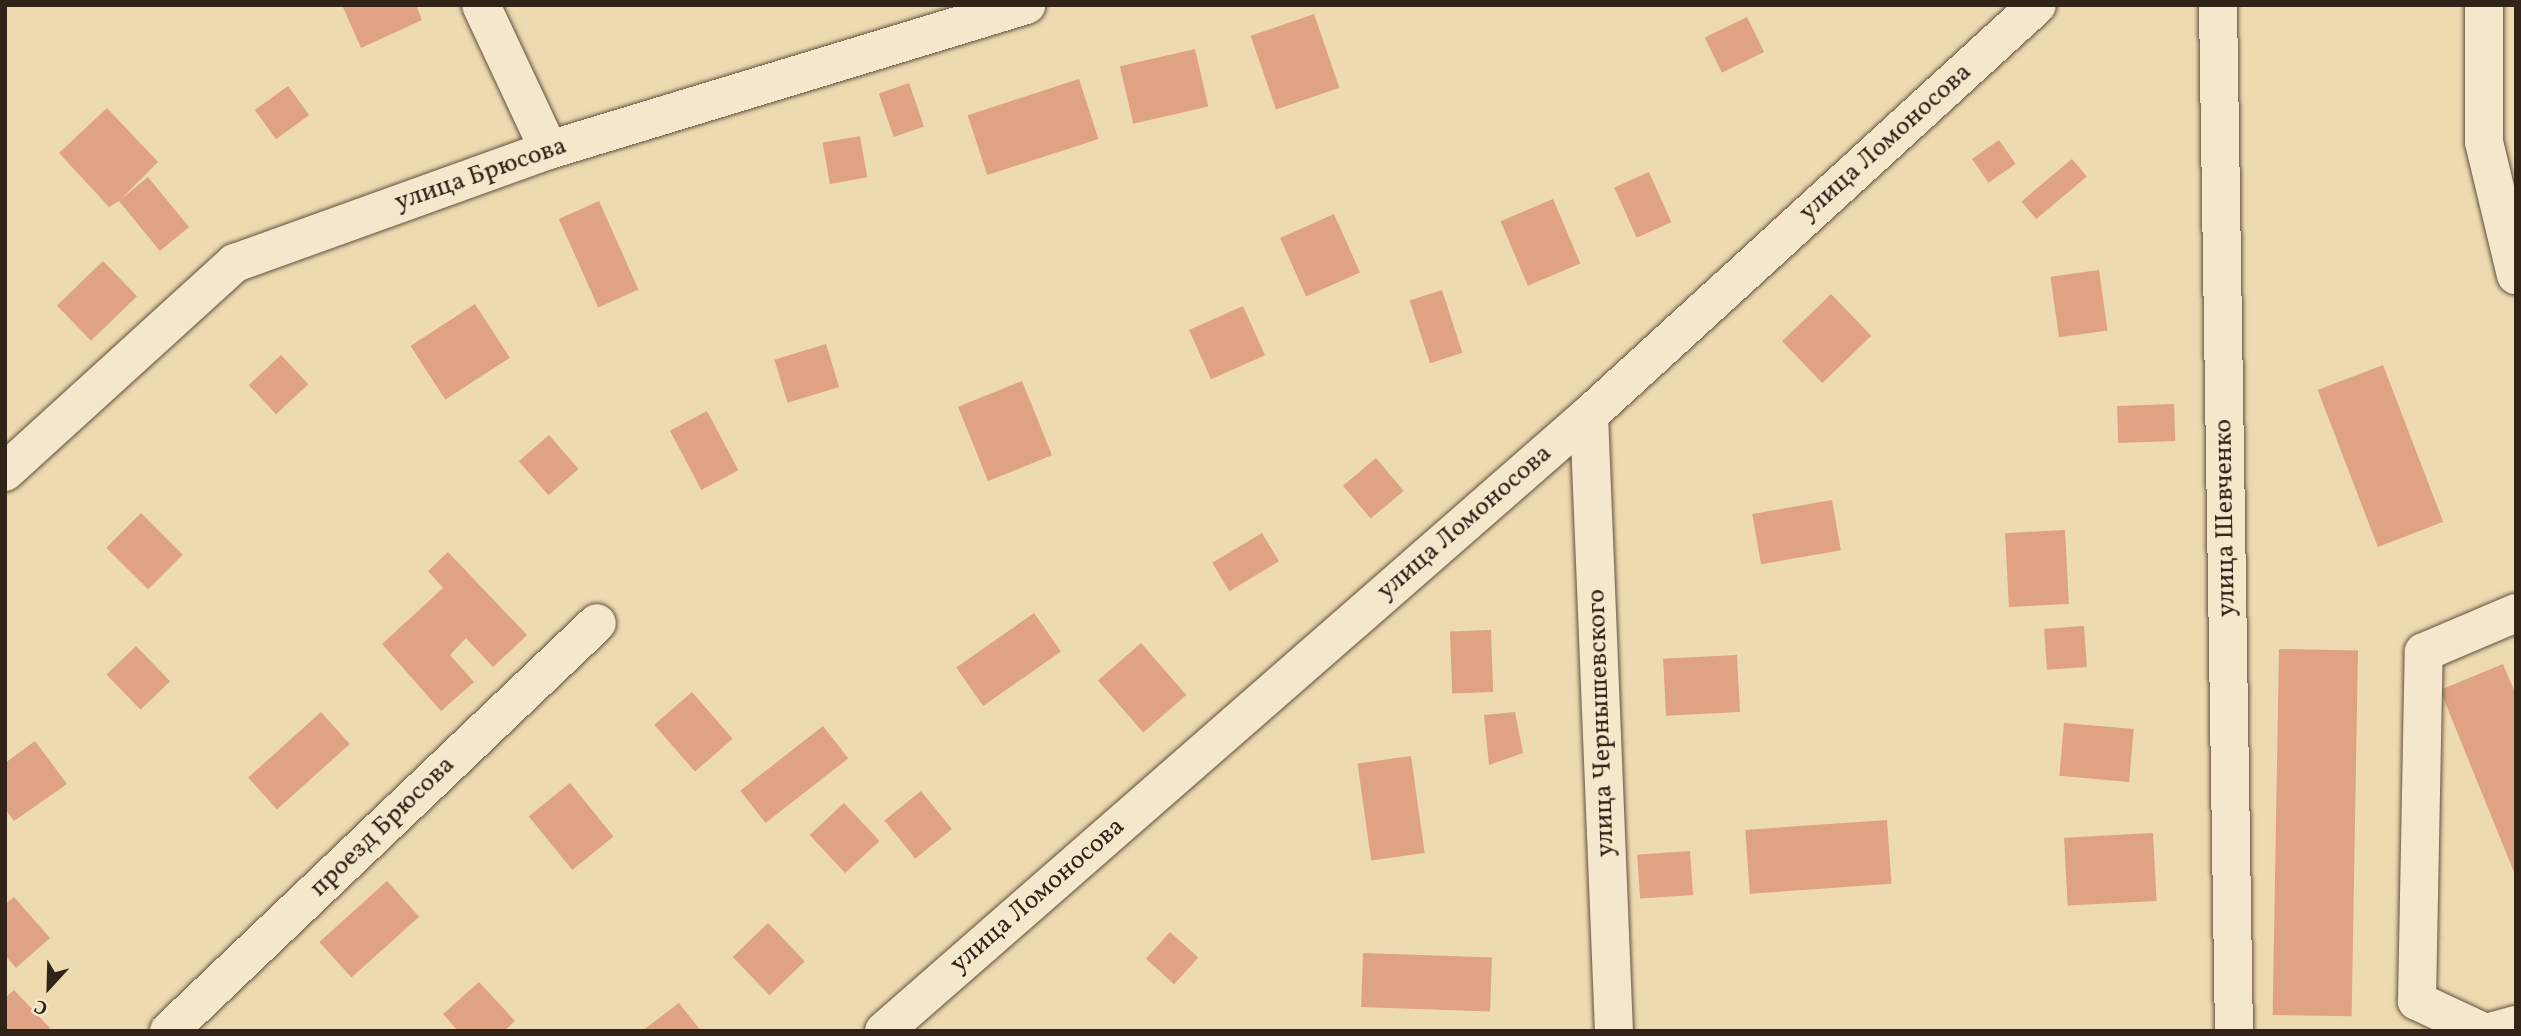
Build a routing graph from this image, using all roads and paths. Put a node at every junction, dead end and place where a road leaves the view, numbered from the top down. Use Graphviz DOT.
graph roads {
  1 [pos="481,5"];
  2 [pos="1026,5"];
  3 [pos="2037,5"];
  4 [pos="2218,5"];
  5 [pos="2484,5"];
  6 [pos="549,150"];
  7 [pos="2516,275"];
  8 [pos="1589,415"];
  9 [pos="5,472"];
  10 [pos="2516,613"];
  11 [pos="597,622"];
  12 [pos="2516,1025"];
  13 [pos="169,1031"];
  14 [pos="884,1031"];
  15 [pos="1614,1031"];
  16 [pos="2234,1031"];
  17 [pos="2481,1031"];
  18 [pos="2493,1031"];
  1 -- 6 [label="street"];
  2 -- 6 [label="street, улица Брюсова"];
  3 -- 8 [label="street, улица Ломоносова"];
  4 -- 16 [label="street, улица Шевченко"];
  5 -- 7 [label="street"];
  6 -- 9 [label="street, улица Брюсова"];
  8 -- 14 [label="street, улица Ломоносова"];
  8 -- 15 [label="street, улица Чернышевского"];
  10 -- 17 [label="street"];
  11 -- 13 [label="street, проезд Брюсова"];
  12 -- 18 [label="street"];
}
